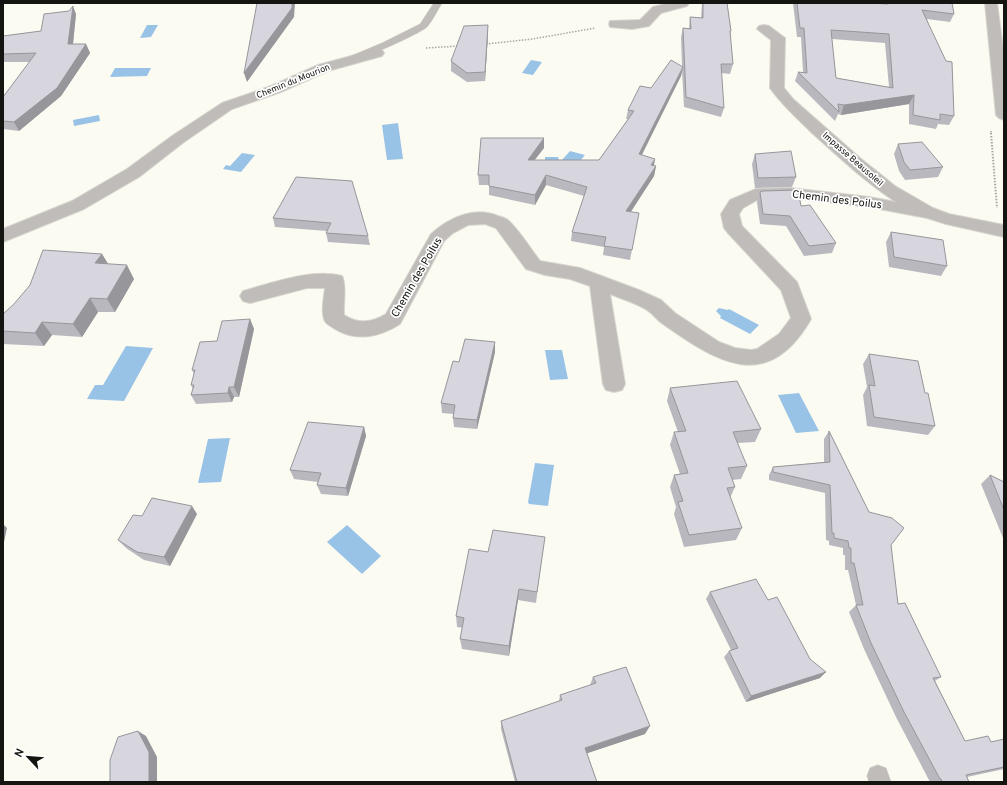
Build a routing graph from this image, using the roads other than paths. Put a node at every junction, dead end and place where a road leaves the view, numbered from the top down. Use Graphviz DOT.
graph roads {
  1 [pos="438,3"];
  2 [pos="683,3"];
  3 [pos="991,3"];
  4 [pos="615,24"];
  5 [pos="764,29"];
  6 [pos="378,53"];
  7 [pos="348,60"];
  8 [pos="1004,115"];
  9 [pos="928,212"];
  10 [pos="1004,231"];
  11 [pos="3,236"];
  12 [pos="599,284"];
  13 [pos="250,296"];
  14 [pos="614,384"];
  1 -- 7 [label="lane"];
  2 -- 4 [label="street"];
  3 -- 8 [label="street"];
  5 -- 9 [label="street, Impasse Beausoleil"];
  6 -- 7 [label="street, Chemin du Mourion"];
  7 -- 11 [label="street, Chemin du Mourion"];
  9 -- 10 [label="street, Impasse Beausoleil"];
  9 -- 12 [label="street, Chemin des Poilus"];
  12 -- 13 [label="street, Chemin des Poilus"];
  12 -- 14 [label="street"];
}
